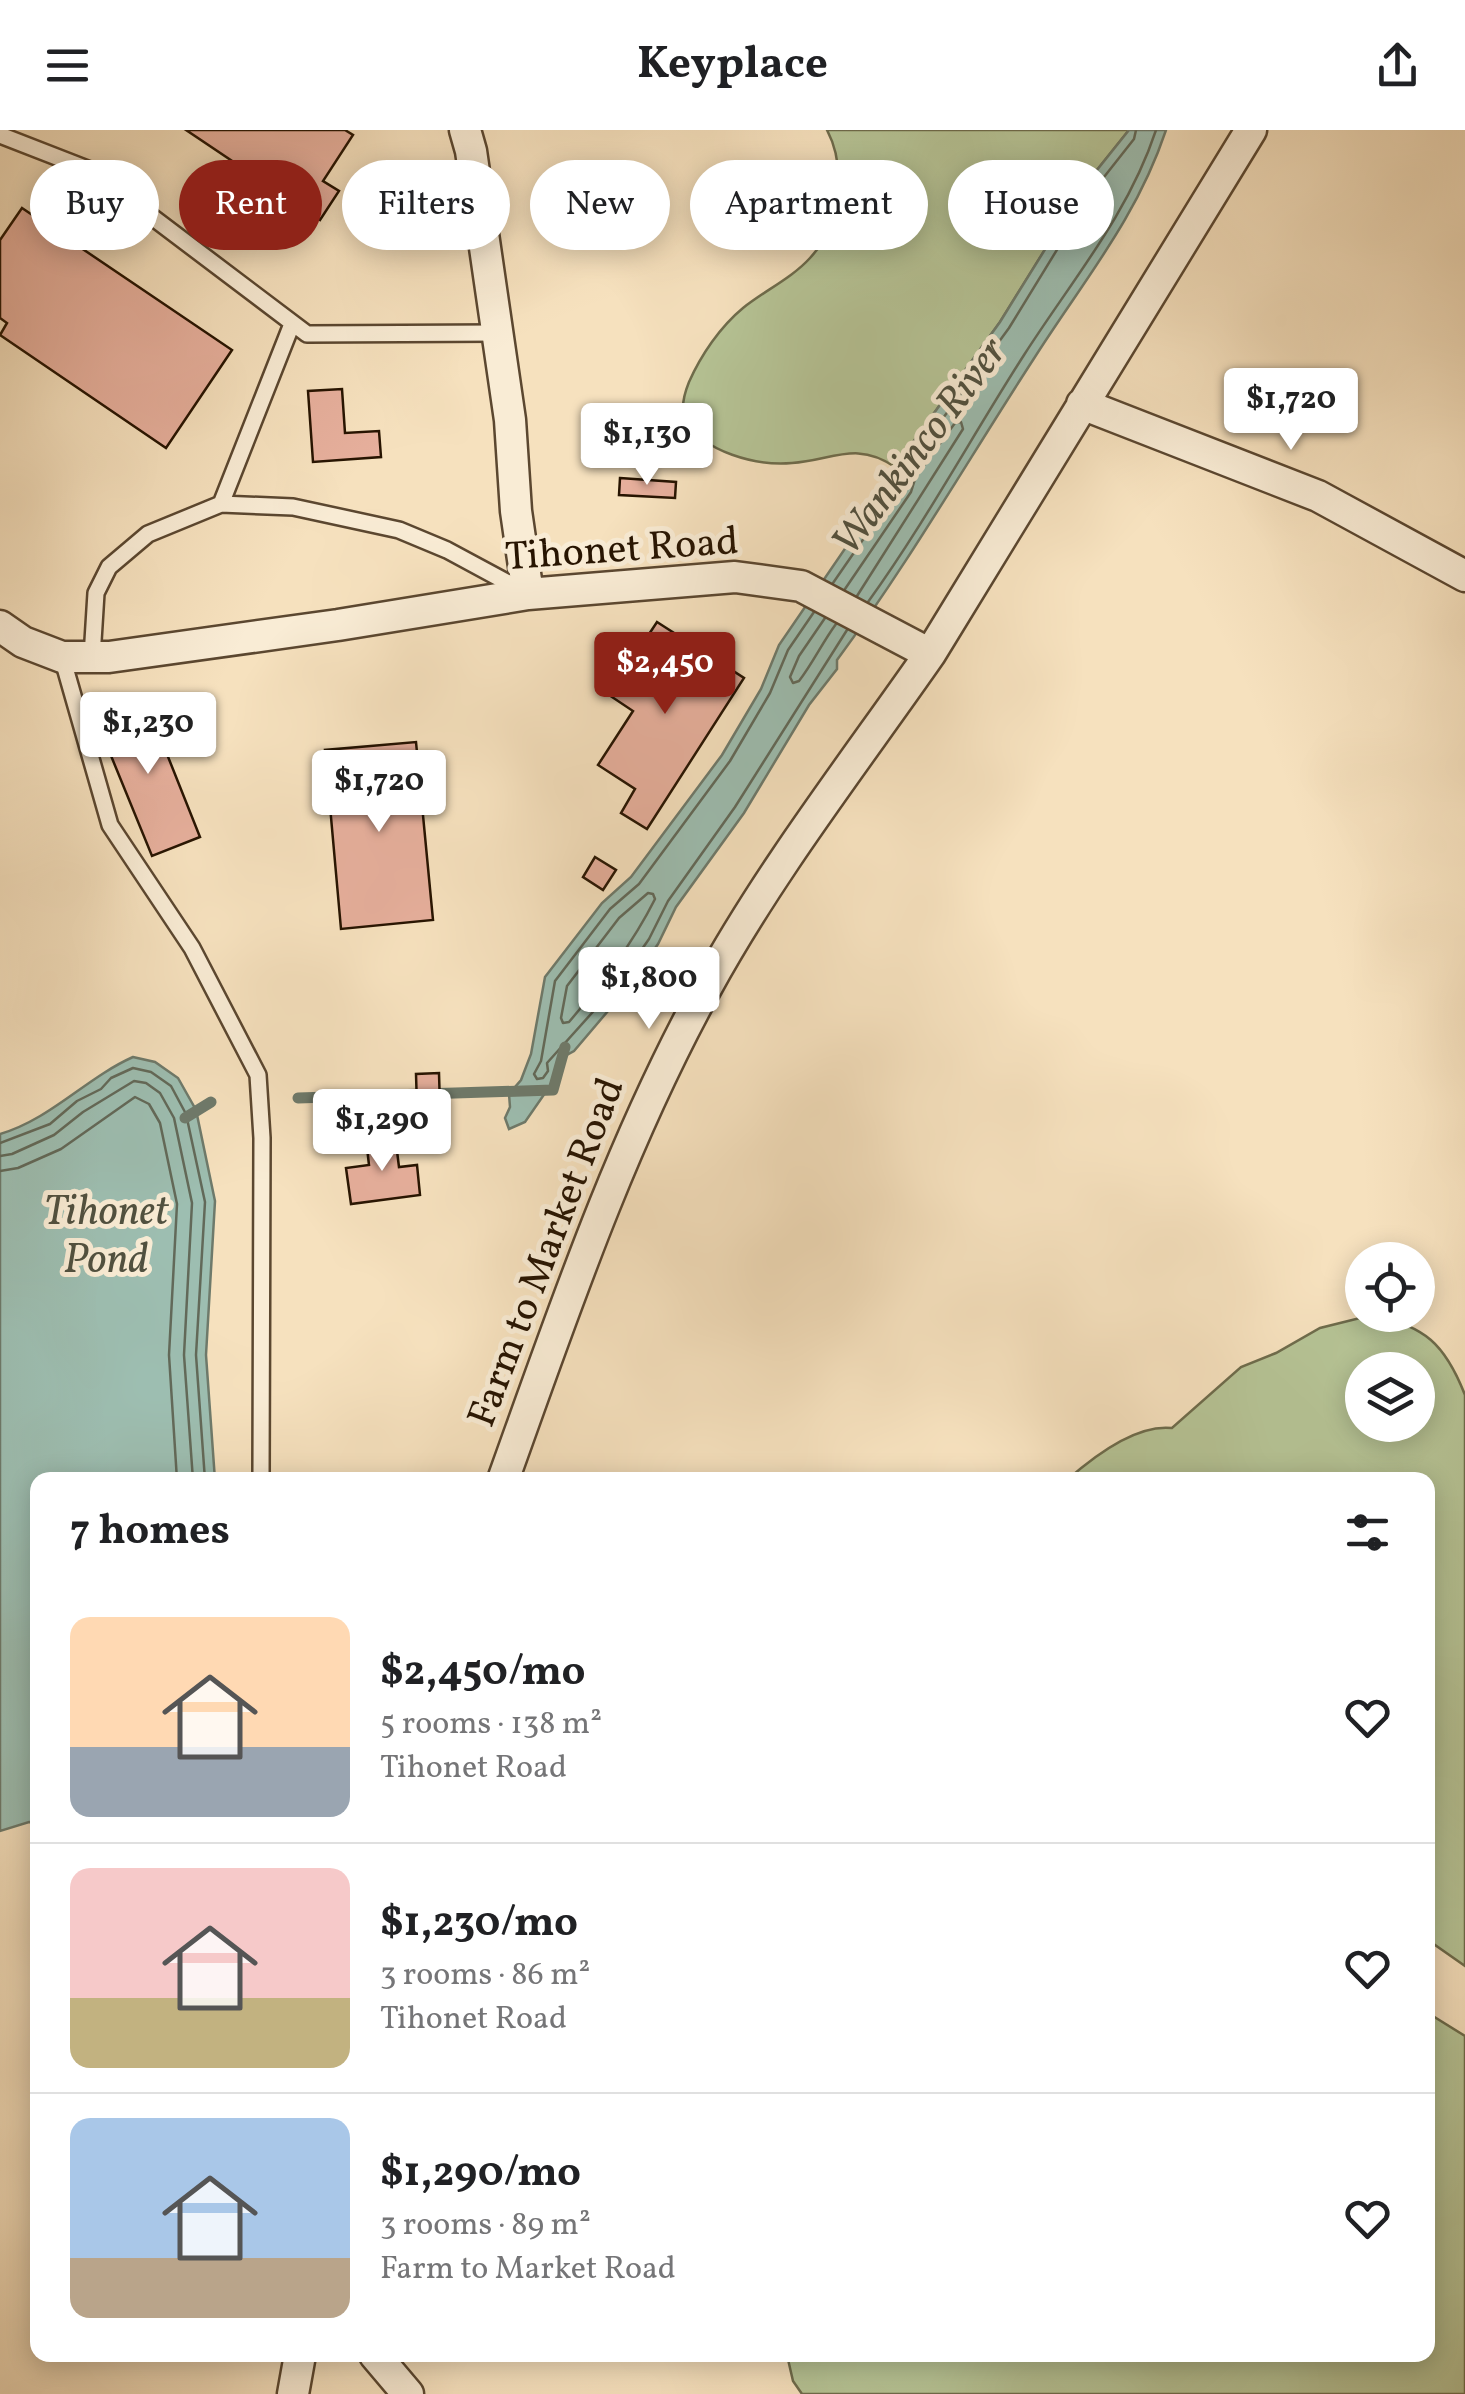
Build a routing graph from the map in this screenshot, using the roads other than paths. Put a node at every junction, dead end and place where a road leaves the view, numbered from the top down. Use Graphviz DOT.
graph roads {
  1 [pos="465,130"];
  2 [pos="1251,130"];
  3 [pos="0,136"];
  4 [pos="292,324"];
  5 [pos="498,333"];
  6 [pos="1082,404"];
  7 [pos="220,504"];
  8 [pos="1465,576"];
  9 [pos="528,594"];
  10 [pos="0,626"];
  11 [pos="930,654"];
  12 [pos="77,657"];
  13 [pos="262,1472"];
  14 [pos="507,1472"];
  15 [pos="299,2362"];
  16 [pos="381,2362"];
  17 [pos="293,2394"];
  18 [pos="408,2394"];
  1 -- 5 [label="street"];
  2 -- 6 [label="street"];
  3 -- 4 [label="lane"];
  4 -- 5 [label="lane"];
  4 -- 7 [label="lane"];
  5 -- 9 [label="street"];
  6 -- 8 [label="street"];
  6 -- 11 [label="street"];
  7 -- 9 [label="lane"];
  7 -- 12 [label="lane"];
  9 -- 11 [label="street, Tihonet Road"];
  9 -- 12 [label="street, Tihonet Road"];
  10 -- 12 [label="street"];
  11 -- 14 [label="street, Farm to Market Road"];
  12 -- 13 [label="lane"];
  15 -- 17 [label="street"];
  16 -- 18 [label="street"];
}
